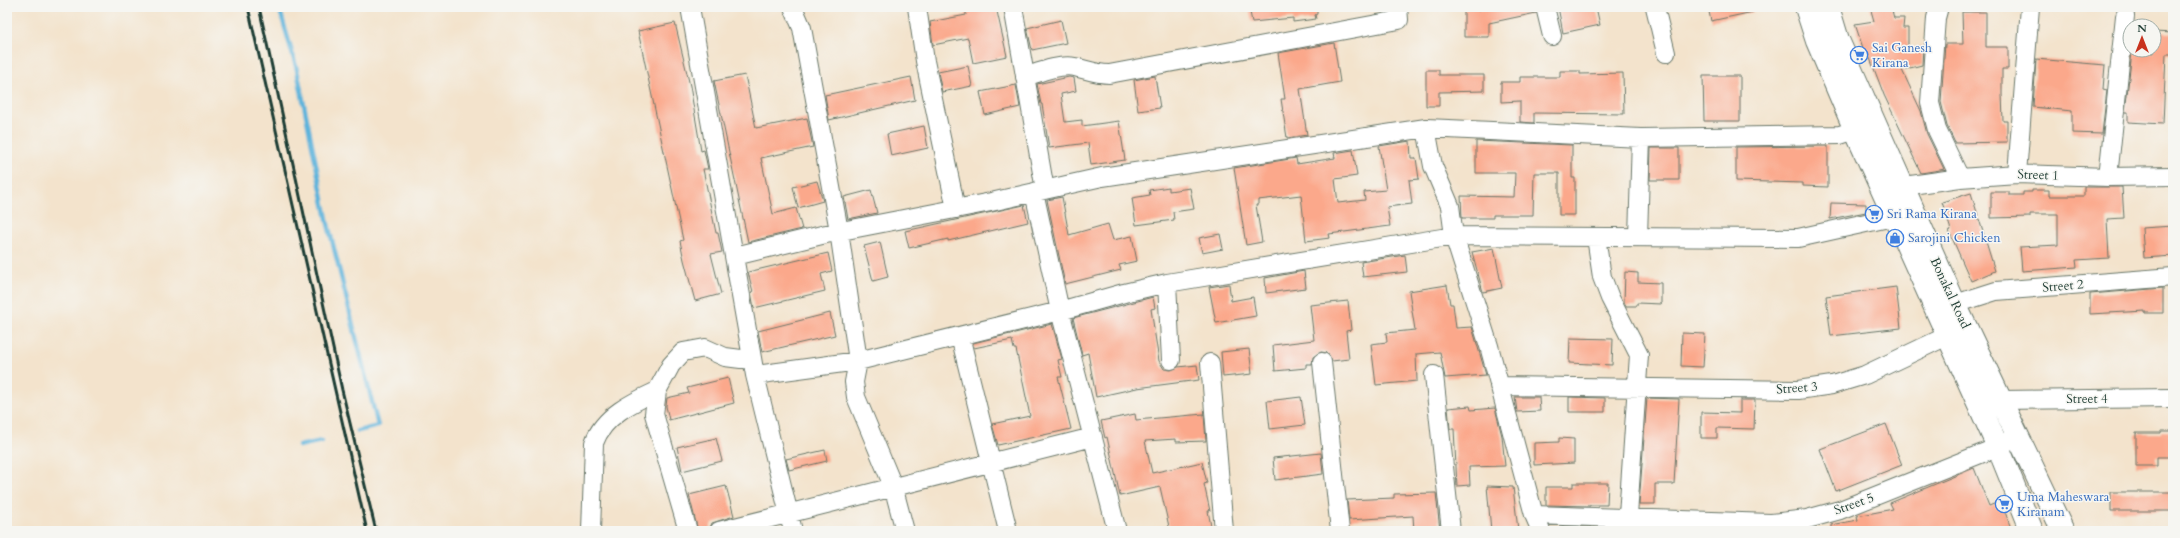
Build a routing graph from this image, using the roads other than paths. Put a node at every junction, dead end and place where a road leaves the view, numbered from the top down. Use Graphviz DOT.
graph roads {
  1 [pos="690,7"];
  2 [pos="793,7"];
  3 [pos="917,7"];
  4 [pos="1013,7"];
  5 [pos="1398,7"];
  6 [pos="1545,7"];
  7 [pos="1655,7"];
  8 [pos="1806,7"];
  9 [pos="1828,7"];
  10 [pos="2030,7"];
  11 [pos="1932,11"];
  12 [pos="2125,16"];
  13 [pos="1552,36"];
  14 [pos="1666,53"];
  15 [pos="1025,77"];
  16 [pos="1426,128"];
  17 [pos="1855,130"];
  18 [pos="1641,138"];
  19 [pos="2017,174"];
  20 [pos="2173,176"];
  21 [pos="2108,177"];
  22 [pos="1960,178"];
  23 [pos="1904,186"];
  24 [pos="1039,191"];
  25 [pos="956,209"];
  26 [pos="1893,217"];
  27 [pos="839,231"];
  28 [pos="1454,236"];
  29 [pos="1596,237"];
  30 [pos="1638,237"];
  31 [pos="735,256"];
  32 [pos="2173,277"];
  33 [pos="1167,283"];
  34 [pos="1955,304"];
  35 [pos="1060,311"];
  36 [pos="960,336"];
  37 [pos="1947,336"];
  38 [pos="752,358"];
  39 [pos="1171,360"];
  40 [pos="858,361"];
  41 [pos="1322,362"];
  42 [pos="1210,363"];
  43 [pos="755,375"];
  44 [pos="1434,375"];
  45 [pos="1499,386"];
  46 [pos="1636,387"];
  47 [pos="656,391"];
  48 [pos="2173,398"];
  49 [pos="2001,400"];
  50 [pos="2018,436"];
  51 [pos="1093,437"];
  52 [pos="1998,447"];
  53 [pos="990,463"];
  54 [pos="893,486"];
  55 [pos="789,513"];
  56 [pos="1537,523"];
  57 [pos="1627,525"];
  58 [pos="1807,525"];
  59 [pos="1721,527"];
  60 [pos="591,531"];
  61 [pos="688,531"];
  62 [pos="720,531"];
  63 [pos="793,531"];
  64 [pos="905,531"];
  65 [pos="1008,531"];
  66 [pos="1117,531"];
  67 [pos="1224,531"];
  68 [pos="1340,531"];
  69 [pos="1452,531"];
  70 [pos="2032,531"];
  71 [pos="2063,531"];
  1 -- 31 [label="street"];
  2 -- 27 [label="street"];
  3 -- 25 [label="street"];
  4 -- 15 [label="street"];
  5 -- 15 [label="street"];
  6 -- 13 [label="street"];
  7 -- 14 [label="street"];
  8 -- 17 [label="main road, Bonakal Road"];
  9 -- 23 [label="main road, Bonakal Road"];
  10 -- 19 [label="street"];
  11 -- 22 [label="street"];
  12 -- 21 [label="street"];
  15 -- 24 [label="street"];
  16 -- 18 [label="street"];
  16 -- 24 [label="street"];
  16 -- 28 [label="street"];
  17 -- 18 [label="street"];
  17 -- 26 [label="main road, Bonakal Road"];
  18 -- 30 [label="street"];
  19 -- 21 [label="street, Street 1"];
  19 -- 22 [label="street, Street 1"];
  20 -- 21 [label="street, Street 1"];
  22 -- 23 [label="street, Street 1"];
  23 -- 34 [label="main road, Bonakal Road"];
  24 -- 25 [label="street"];
  24 -- 35 [label="street"];
  25 -- 27 [label="street"];
  26 -- 30 [label="street"];
  26 -- 37 [label="main road, Bonakal Road"];
  27 -- 31 [label="street"];
  27 -- 40 [label="street"];
  28 -- 29 [label="street"];
  28 -- 33 [label="street"];
  28 -- 45 [label="street"];
  29 -- 30 [label="street"];
  29 -- 46 [label="street"];
  31 -- 38 [label="street"];
  32 -- 34 [label="street, Street 2"];
  33 -- 35 [label="street"];
  33 -- 39 [label="street"];
  34 -- 49 [label="main road, Bonakal Road"];
  35 -- 36 [label="street"];
  35 -- 51 [label="street"];
  36 -- 40 [label="street"];
  36 -- 53 [label="street"];
  37 -- 46 [label="street, Street 3"];
  37 -- 52 [label="main road, Bonakal Road"];
  38 -- 43 [label="street"];
  38 -- 47 [label="street"];
  40 -- 43 [label="street"];
  40 -- 54 [label="street"];
  41 -- 68 [label="street"];
  42 -- 67 [label="street"];
  43 -- 55 [label="street"];
  44 -- 69 [label="street"];
  45 -- 46 [label="street, Street 3"];
  45 -- 56 [label="street"];
  46 -- 57 [label="street"];
  47 -- 60 [label="street"];
  47 -- 61 [label="street"];
  48 -- 49 [label="street, Street 4"];
  49 -- 50 [label="main road, Bonakal Road"];
  50 -- 52 [label="street, Street 5"];
  50 -- 71 [label="main road, Bonakal Road"];
  51 -- 53 [label="street"];
  51 -- 66 [label="street"];
  52 -- 58 [label="street, Street 5"];
  52 -- 70 [label="main road, Bonakal Road"];
  53 -- 54 [label="street"];
  53 -- 65 [label="street"];
  54 -- 55 [label="street"];
  54 -- 64 [label="street"];
  55 -- 62 [label="street"];
  55 -- 63 [label="street"];
  56 -- 57 [label="street, Street 5"];
  57 -- 59 [label="street, Street 5"];
  58 -- 59 [label="street, Street 5"];
}
